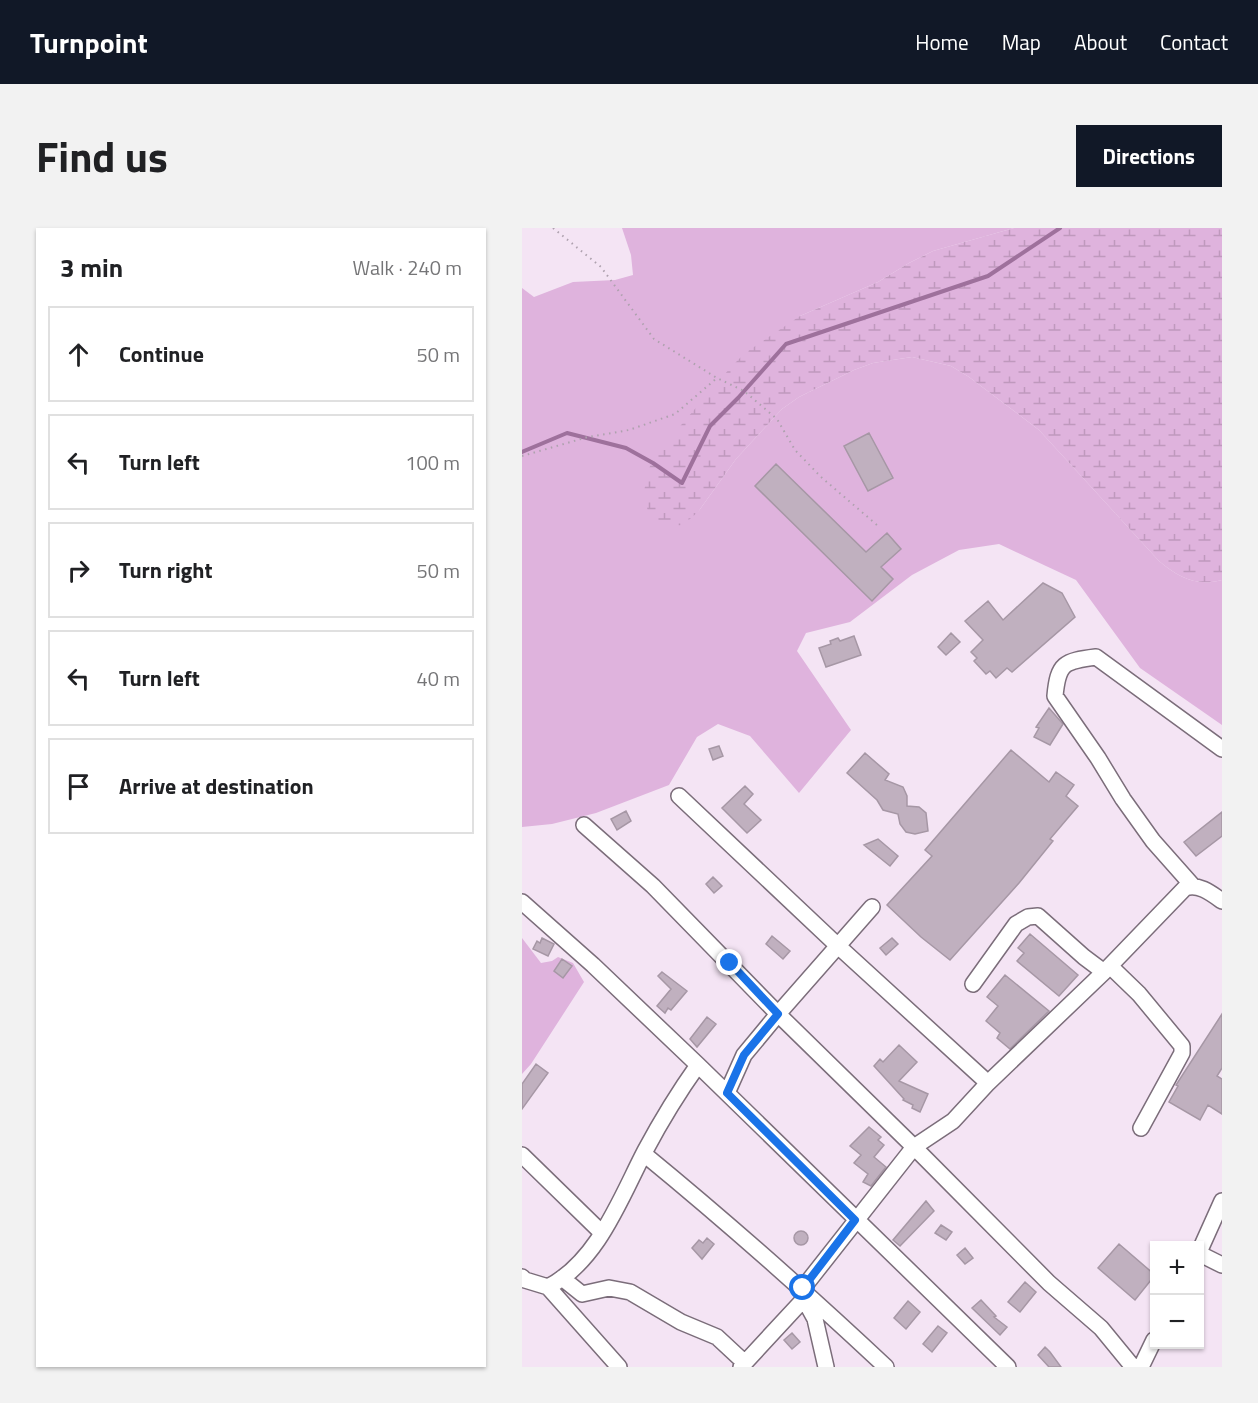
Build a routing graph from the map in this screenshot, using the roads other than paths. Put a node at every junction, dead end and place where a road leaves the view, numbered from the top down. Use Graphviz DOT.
graph roads {
  1 [pos="1222,749"];
  2 [pos="679,796"];
  3 [pos="584,825"];
  4 [pos="1192,885"];
  5 [pos="1222,901"];
  6 [pos="522,902"];
  7 [pos="872,907"];
  8 [pos="838,946"];
  9 [pos="1107,969"];
  10 [pos="973,984"];
  11 [pos="778,1014"];
  12 [pos="698,1065"];
  13 [pos="988,1083"];
  14 [pos="727,1093"];
  15 [pos="1141,1128"];
  16 [pos="914,1147"];
  17 [pos="644,1154"];
  18 [pos="522,1155"];
  19 [pos="1222,1201"];
  20 [pos="855,1220"];
  21 [pos="602,1233"];
  22 [pos="1204,1243"];
  23 [pos="1204,1254"];
  24 [pos="1222,1265"];
  25 [pos="522,1276"];
  26 [pos="562,1278"];
  27 [pos="548,1287"];
  28 [pos="803,1288"];
  29 [pos="1150,1349"];
  30 [pos="743,1365"];
  31 [pos="619,1367"];
  32 [pos="826,1367"];
  33 [pos="886,1367"];
  34 [pos="1008,1367"];
  35 [pos="1133,1367"];
  36 [pos="1141,1367"];
  1 -- 4 [label="street"];
  2 -- 8 [label="street"];
  3 -- 11 [label="street"];
  4 -- 5 [label="street"];
  4 -- 9 [label="street"];
  6 -- 12 [label="street"];
  7 -- 8 [label="street"];
  8 -- 11 [label="street"];
  8 -- 13 [label="street"];
  9 -- 10 [label="street"];
  9 -- 13 [label="street"];
  9 -- 15 [label="street"];
  11 -- 14 [label="street"];
  11 -- 16 [label="street"];
  12 -- 14 [label="street"];
  12 -- 17 [label="street"];
  13 -- 16 [label="street"];
  14 -- 20 [label="street"];
  16 -- 20 [label="street"];
  16 -- 35 [label="street"];
  17 -- 21 [label="street"];
  17 -- 28 [label="street"];
  18 -- 21 [label="street"];
  19 -- 22 [label="street"];
  20 -- 28 [label="street"];
  20 -- 34 [label="street"];
  21 -- 26 [label="street"];
  23 -- 24 [label="street"];
  25 -- 27 [label="street"];
  26 -- 27 [label="street"];
  26 -- 30 [label="street"];
  27 -- 31 [label="street"];
  28 -- 33 [label="street"];
  29 -- 36 [label="street"];
  30 -- 32 [label="street"];
}
